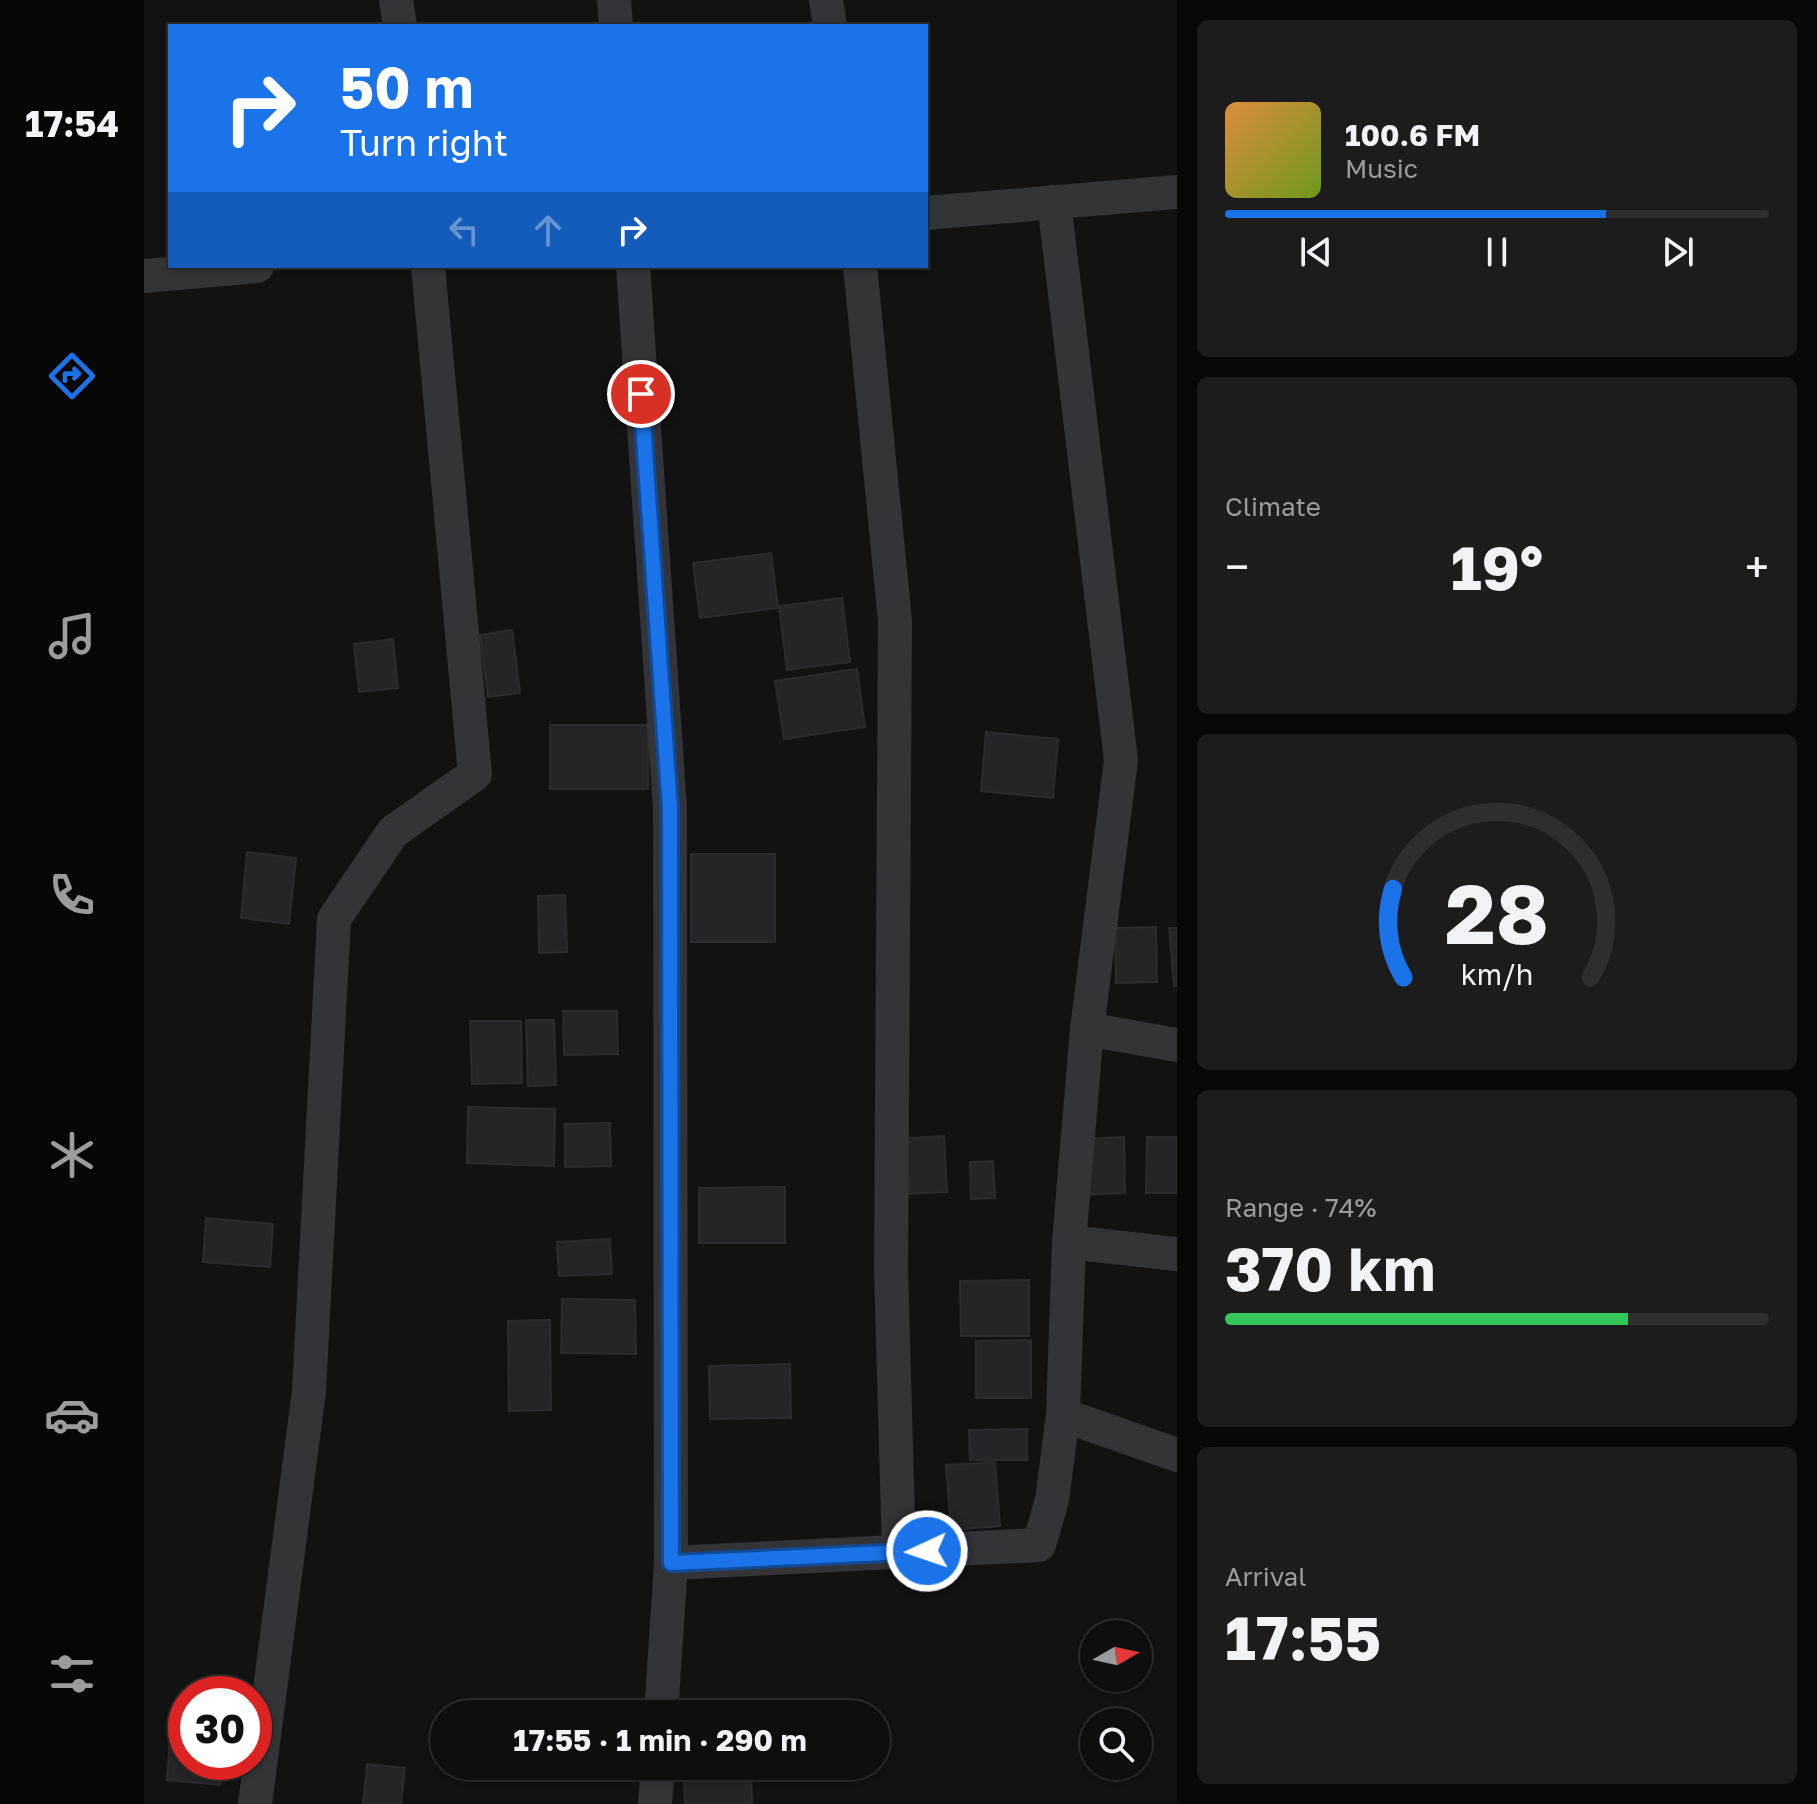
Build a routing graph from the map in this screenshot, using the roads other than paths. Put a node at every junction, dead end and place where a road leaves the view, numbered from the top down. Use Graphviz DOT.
graph roads {
  1 [pos="396,0"];
  2 [pos="614,0"];
  3 [pos="826,0"];
  4 [pos="400,24"];
  5 [pos="616,24"];
  6 [pos="830,24"];
  7 [pos="1177,192"];
  8 [pos="1054,202"];
  9 [pos="928,213"];
  10 [pos="234,268"];
  11 [pos="428,268"];
  12 [pos="633,268"];
  13 [pos="860,268"];
  14 [pos="144,276"];
  15 [pos="1087,1029"];
  16 [pos="1177,1045"];
  17 [pos="1069,1242"];
  18 [pos="1177,1254"];
  19 [pos="1063,1415"];
  20 [pos="1177,1455"];
  21 [pos="899,1553"];
  22 [pos="671,1563"];
  23 [pos="662,1700"];
  24 [pos="657,1780"];
  25 [pos="255,1804"];
  26 [pos="655,1804"];
  1 -- 4 [label="street"];
  2 -- 5 [label="street"];
  3 -- 6 [label="street"];
  7 -- 8 [label="street"];
  8 -- 9 [label="street"];
  8 -- 15 [label="street"];
  10 -- 14 [label="street"];
  11 -- 25 [label="street"];
  12 -- 22 [label="street"];
  13 -- 21 [label="street"];
  15 -- 16 [label="street"];
  15 -- 17 [label="street"];
  17 -- 18 [label="street"];
  17 -- 19 [label="street"];
  19 -- 20 [label="street"];
  19 -- 21 [label="street"];
  21 -- 22 [label="street"];
  22 -- 23 [label="street"];
  24 -- 26 [label="street"];
}
